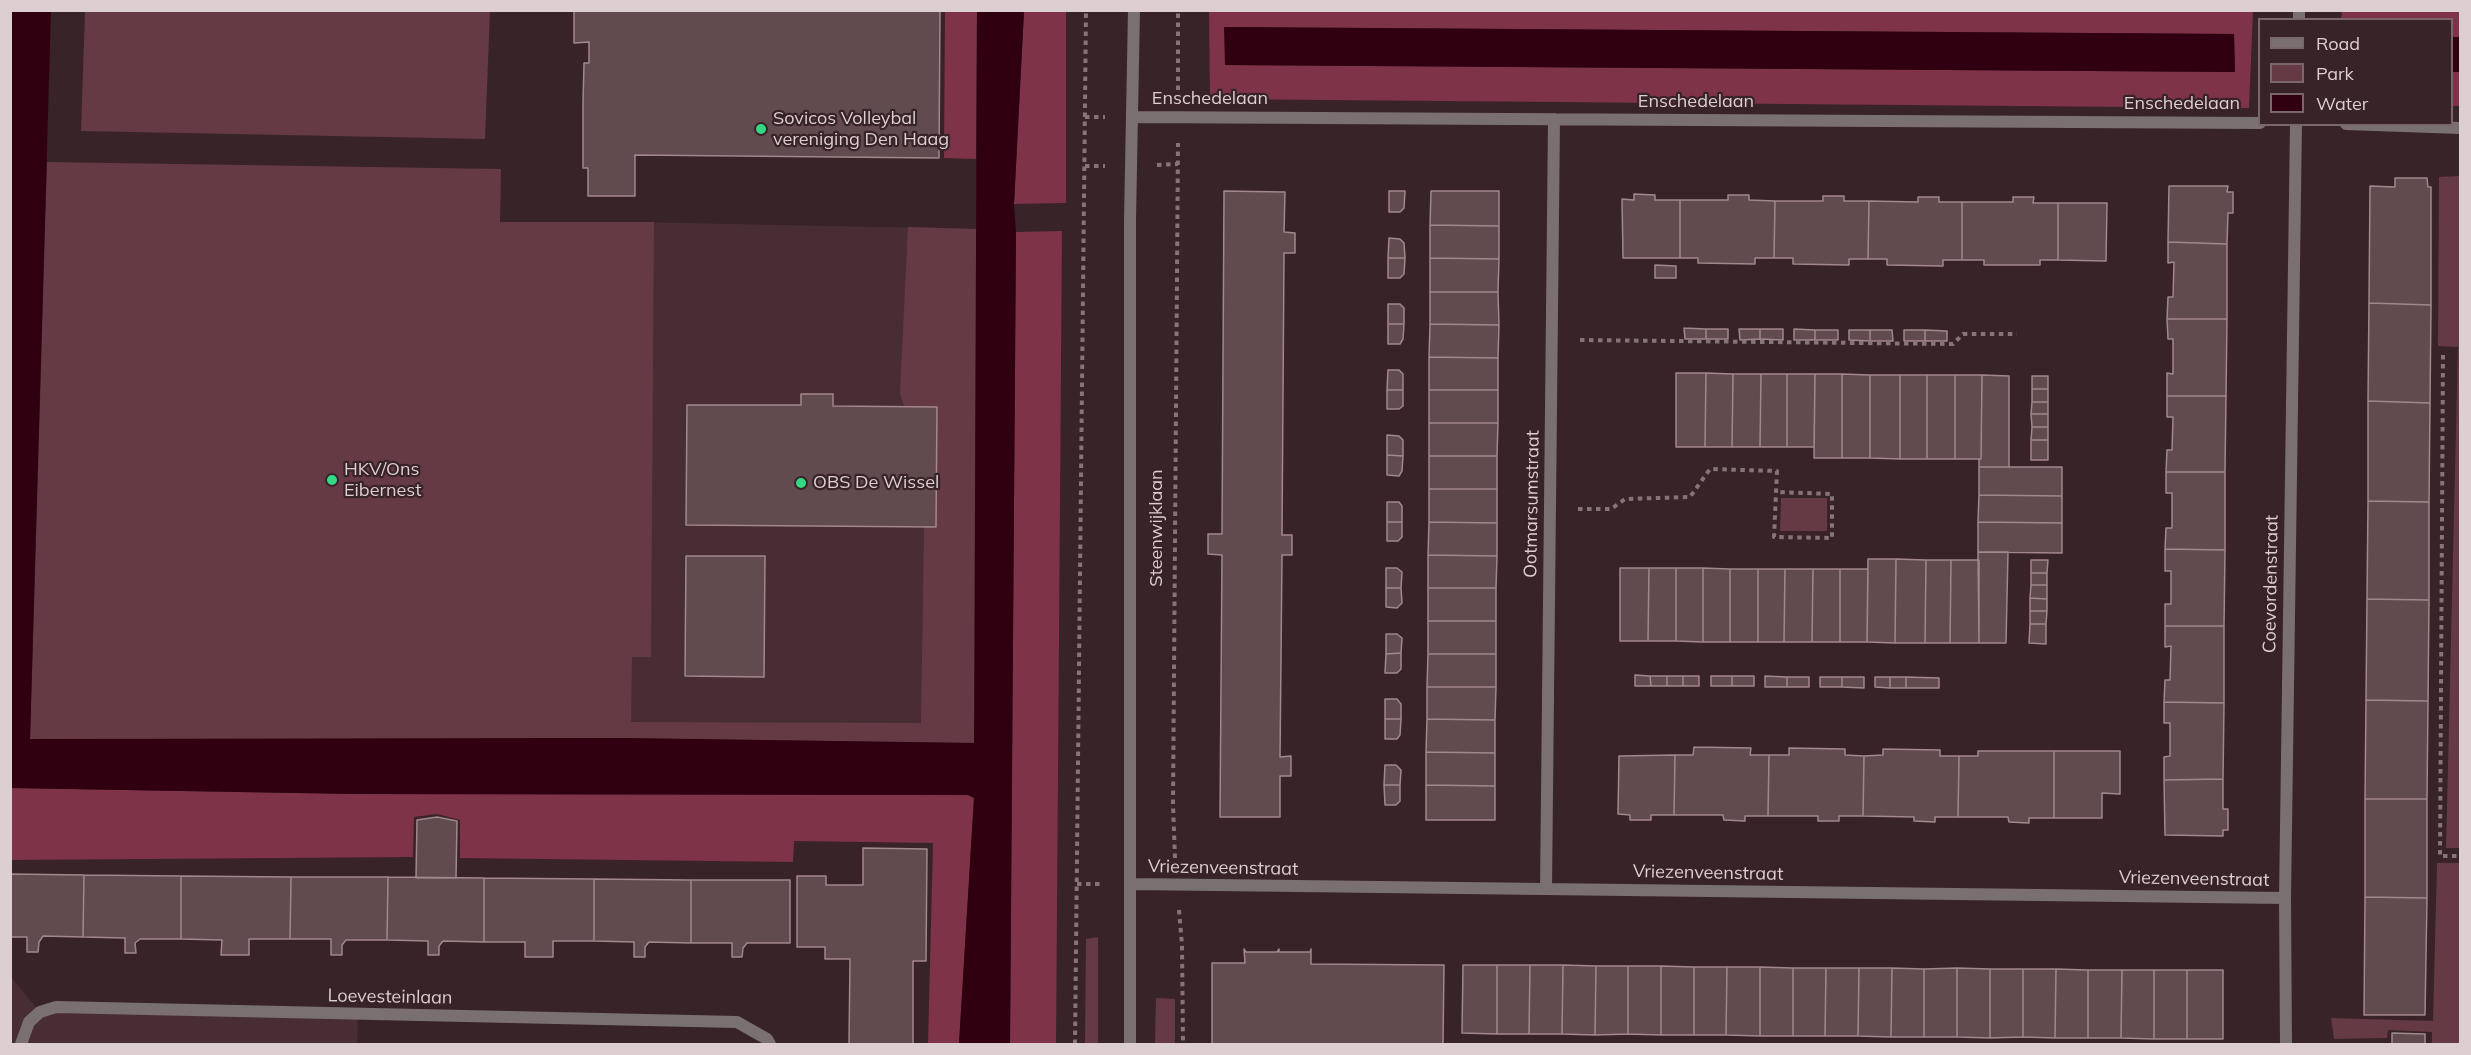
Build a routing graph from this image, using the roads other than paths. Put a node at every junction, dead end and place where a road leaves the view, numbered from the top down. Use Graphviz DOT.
graph roads {
  1 [pos="1134,10"];
  2 [pos="1132,117"];
  3 [pos="1554,119"];
  4 [pos="2258,123"];
  5 [pos="2296,126"];
  6 [pos="2403,126"];
  7 [pos="2460,128"];
  8 [pos="1132,884"];
  9 [pos="1546,890"];
  10 [pos="2285,898"];
  11 [pos="21,1044"];
  12 [pos="770,1044"];
  13 [pos="1130,1044"];
  14 [pos="2286,1044"];
  1 -- 2 [label="street, Steenwijklaan"];
  2 -- 3 [label="street, Enschedelaan"];
  2 -- 8 [label="street, Steenwijklaan"];
  3 -- 4 [label="street, Enschedelaan"];
  3 -- 9 [label="street, Ootmarsumstraat"];
  5 -- 10 [label="street, Coevordenstraat"];
  6 -- 7 [label="street"];
  8 -- 9 [label="street, Vriezenveenstraat"];
  8 -- 13 [label="street, Steenwijklaan"];
  9 -- 10 [label="street, Vriezenveenstraat"];
  10 -- 14 [label="street, Coevordenstraat"];
  11 -- 12 [label="street, Loevesteinlaan"];
}
